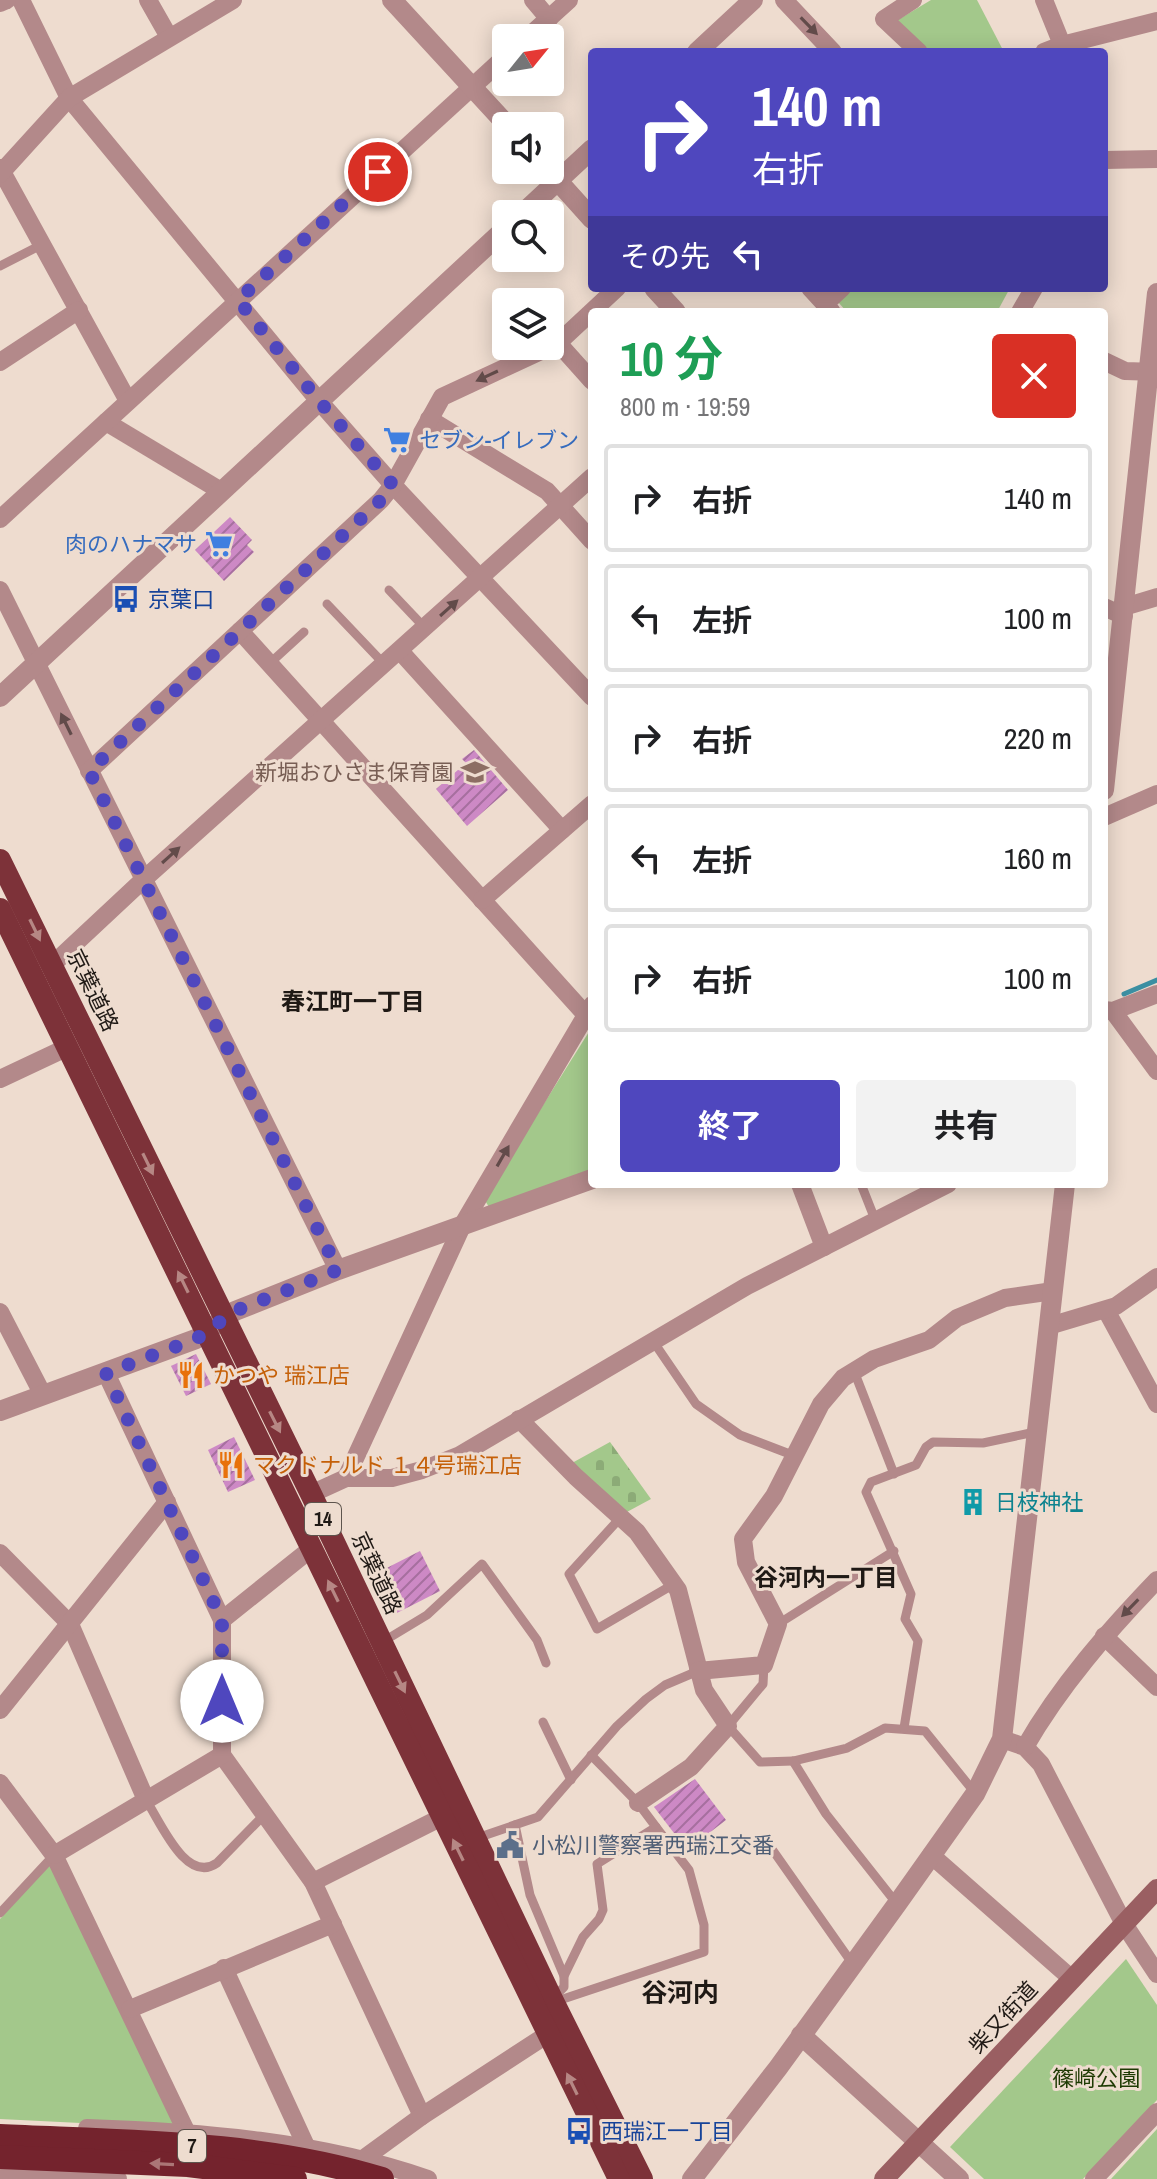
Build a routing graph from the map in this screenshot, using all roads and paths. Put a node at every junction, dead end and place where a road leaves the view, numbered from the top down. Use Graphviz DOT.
graph roads {
  1 [pos="7,0"];
  2 [pos="21,0"];
  3 [pos="148,0"];
  4 [pos="233,0"];
  5 [pos="392,0"];
  6 [pos="533,0"];
  7 [pos="569,0"];
  8 [pos="753,0"];
  9 [pos="784,0"];
  10 [pos="913,0"];
  11 [pos="1044,0"];
  12 [pos="0,3"];
  13 [pos="549,19"];
  14 [pos="1157,21"];
  15 [pos="543,24"];
  16 [pos="169,37"];
  17 [pos="701,48"];
  18 [pos="829,48"];
  19 [pos="915,48"];
  20 [pos="1064,48"];
  21 [pos="492,68"];
  22 [pos="471,86"];
  23 [pos="69,98"];
  24 [pos="495,112"];
  25 [pos="588,152"];
  26 [pos="1108,159"];
  27 [pos="1157,159"];
  28 [pos="564,168"];
  29 [pos="1,172"];
  30 [pos="546,184"];
  31 [pos="560,184"];
  32 [pos="533,200"];
  33 [pos="588,215"];
  34 [pos="492,241"];
  35 [pos="43,244"];
  36 [pos="0,266"];
  37 [pos="613,292"];
  38 [pos="658,292"];
  39 [pos="814,292"];
  40 [pos="1157,293"];
  41 [pos="238,300"];
  42 [pos="596,308"];
  43 [pos="672,308"];
  44 [pos="829,308"];
  45 [pos="79,310"];
  46 [pos="588,315"];
  47 [pos="564,337"];
  48 [pos="564,350"];
  49 [pos="521,360"];
  50 [pos="0,362"];
  51 [pos="1108,363"];
  52 [pos="1153,372"];
  53 [pos="588,377"];
  54 [pos="128,401"];
  55 [pos="319,401"];
  56 [pos="429,419"];
  57 [pos="106,422"];
  58 [pos="588,481"];
  59 [pos="393,485"];
  60 [pos="221,491"];
  61 [pos="561,507"];
  62 [pos="0,519"];
  63 [pos="588,537"];
  64 [pos="482,578"];
  65 [pos="0,590"];
  66 [pos="389,590"];
  67 [pos="1157,597"];
  68 [pos="327,604"];
  69 [pos="1117,610"];
  70 [pos="426,629"];
  71 [pos="240,631"];
  72 [pos="304,632"];
  73 [pos="400,651"];
  74 [pos="36,663"];
  75 [pos="269,664"];
  76 [pos="385,665"];
  77 [pos="588,693"];
  78 [pos="0,697"];
  79 [pos="321,722"];
  80 [pos="1108,724"];
  81 [pos="89,771"];
  82 [pos="1157,794"];
  83 [pos="588,807"];
  84 [pos="1108,815"];
  85 [pos="562,830"];
  86 [pos="0,860"];
  87 [pos="143,880"];
  88 [pos="482,900"];
  89 [pos="0,909"];
  90 [pos="52,965"];
  91 [pos="1157,994"];
  92 [pos="1109,1010"];
  93 [pos="588,1011"];
  94 [pos="588,1016"];
  95 [pos="68,1047"];
  96 [pos="1157,1071"];
  97 [pos="0,1079"];
  98 [pos="588,1180"];
  99 [pos="802,1188"];
  100 [pos="863,1188"];
  101 [pos="934,1188"];
  102 [pos="1065,1188"];
  103 [pos="876,1222"];
  104 [pos="463,1224"];
  105 [pos="824,1247"];
  106 [pos="338,1270"];
  107 [pos="1157,1277"];
  108 [pos="1053,1291"];
  109 [pos="1106,1310"];
  110 [pos="0,1312"];
  111 [pos="215,1326"];
  112 [pos="1049,1326"];
  113 [pos="653,1341"];
  114 [pos="854,1371"];
  115 [pos="106,1373"];
  116 [pos="43,1395"];
  117 [pos="1157,1404"];
  118 [pos="0,1411"];
  119 [pos="519,1419"];
  120 [pos="1035,1432"];
  121 [pos="795,1456"];
  122 [pos="894,1474"];
  123 [pos="346,1478"];
  124 [pos="311,1494"];
  125 [pos="167,1502"];
  126 [pos="621,1517"];
  127 [pos="312,1548"];
  128 [pos="894,1551"];
  129 [pos="0,1553"];
  130 [pos="1157,1580"];
  131 [pos="674,1584"];
  132 [pos="222,1620"];
  133 [pos="70,1624"];
  134 [pos="778,1624"];
  135 [pos="1104,1636"];
  136 [pos="381,1643"];
  137 [pos="546,1663"];
  138 [pos="764,1665"];
  139 [pos="698,1671"];
  140 [pos="1157,1687"];
  141 [pos="0,1710"];
  142 [pos="543,1722"];
  143 [pos="728,1726"];
  144 [pos="904,1728"];
  145 [pos="1002,1739"];
  146 [pos="1025,1747"];
  147 [pos="222,1755"];
  148 [pos="591,1755"];
  149 [pos="793,1761"];
  150 [pos="571,1780"];
  151 [pos="0,1783"];
  152 [pos="975,1794"];
  153 [pos="146,1800"];
  154 [pos="638,1803"];
  155 [pos="264,1815"];
  156 [pos="442,1817"];
  157 [pos="515,1825"];
  158 [pos="656,1827"];
  159 [pos="477,1838"];
  160 [pos="767,1842"];
  161 [pos="54,1855"];
  162 [pos="931,1855"];
  163 [pos="313,1882"];
  164 [pos="1157,1889"];
  165 [pos="897,1904"];
  166 [pos="0,1913"];
  167 [pos="333,1924"];
  168 [pos="1124,1924"];
  169 [pos="853,1964"];
  170 [pos="224,1968"];
  171 [pos="1157,1974"];
  172 [pos="564,1976"];
  173 [pos="1072,1979"];
  174 [pos="553,2000"];
  175 [pos="130,2009"];
  176 [pos="548,2034"];
  177 [pos="801,2035"];
  178 [pos="1157,2112"];
  179 [pos="422,2116"];
  180 [pos="0,2124"];
  181 [pos="186,2131"];
  182 [pos="0,2136"];
  183 [pos="918,2142"];
  184 [pos="306,2146"];
  185 [pos="0,2157"];
  186 [pos="363,2159"];
  187 [pos="0,2171"];
  188 [pos="118,2179"];
  189 [pos="295,2179"];
  190 [pos="382,2179"];
  191 [pos="428,2179"];
  192 [pos="619,2179"];
  193 [pos="642,2179"];
  194 [pos="692,2179"];
  195 [pos="884,2179"];
  196 [pos="959,2179"];
  197 [pos="1094,2179"];
  1 -- 12 [label="street"];
  2 -- 23 [label="street"];
  3 -- 16 [label="street"];
  4 -- 16 [label="street"];
  5 -- 22 [label="street"];
  6 -- 13 [label="street"];
  7 -- 13 [label="street"];
  8 -- 17 [label="street"];
  9 -- 18 [label="street, one-way"];
  10 -- 19 [label="street"];
  11 -- 20 [label="street"];
  13 -- 15 [label="street"];
  14 -- 20 [label="street"];
  16 -- 23 [label="street"];
  21 -- 22 [label="street"];
  22 -- 24 [label="street"];
  22 -- 41 [label="street"];
  23 -- 29 [label="street"];
  23 -- 41 [label="street"];
  25 -- 28 [label="street"];
  26 -- 27 [label="street"];
  29 -- 35 [label="street"];
  30 -- 32 [label="street"];
  31 -- 33 [label="street"];
  34 -- 55 [label="street"];
  35 -- 36 [label="lane"];
  35 -- 45 [label="street"];
  37 -- 42 [label="street"];
  38 -- 43 [label="street"];
  39 -- 44 [label="street"];
  40 -- 52 [label="street"];
  41 -- 54 [label="street"];
  41 -- 55 [label="street"];
  45 -- 50 [label="street"];
  45 -- 54 [label="street"];
  46 -- 47 [label="street"];
  48 -- 53 [label="street"];
  49 -- 56 [label="street, one-way"];
  51 -- 52 [label="street"];
  52 -- 69 [label="street"];
  54 -- 57 [label="street"];
  55 -- 59 [label="street"];
  55 -- 60 [label="street"];
  56 -- 59 [label="street"];
  56 -- 61 [label="street"];
  57 -- 60 [label="street"];
  57 -- 62 [label="street"];
  58 -- 61 [label="street"];
  59 -- 64 [label="street"];
  59 -- 71 [label="street"];
  60 -- 74 [label="street"];
  61 -- 63 [label="street"];
  61 -- 64 [label="street"];
  70 -- 64 [label="street, one-way"];
  64 -- 77 [label="street"];
  65 -- 74 [label="street"];
  66 -- 70 [label="lane"];
  67 -- 69 [label="street"];
  68 -- 76 [label="lane"];
  69 -- 80 [label="street"];
  70 -- 73 [label="street"];
  71 -- 75 [label="street"];
  71 -- 81 [label="street"];
  72 -- 75 [label="lane"];
  73 -- 76 [label="street"];
  73 -- 85 [label="street"];
  74 -- 78 [label="street"];
  81 -- 74 [label="street, one-way"];
  75 -- 79 [label="street"];
  76 -- 79 [label="street"];
  87 -- 79 [label="street, one-way"];
  79 -- 88 [label="street"];
  81 -- 87 [label="street"];
  82 -- 84 [label="street"];
  83 -- 85 [label="street"];
  85 -- 88 [label="street"];
  86 -- 90 [label="highway, 京葉道路 / 14, one-way"];
  87 -- 90 [label="street"];
  87 -- 106 [label="street"];
  88 -- 93 [label="street"];
  89 -- 95 [label="highway, 京葉道路 / 14"];
  90 -- 111 [label="highway, 京葉道路 / 14, one-way"];
  91 -- 92 [label="street"];
  92 -- 96 [label="street"];
  104 -- 94 [label="street, one-way"];
  95 -- 97 [label="street"];
  111 -- 95 [label="highway, 京葉道路 / 14, one-way"];
  98 -- 104 [label="street"];
  99 -- 105 [label="street"];
  100 -- 103 [label="lane"];
  101 -- 103 [label="street"];
  102 -- 108 [label="street"];
  103 -- 105 [label="street"];
  104 -- 106 [label="street"];
  104 -- 123 [label="street"];
  105 -- 113 [label="street"];
  106 -- 111 [label="street"];
  107 -- 109 [label="street"];
  108 -- 112 [label="street"];
  108 -- 114 [label="street"];
  109 -- 112 [label="street"];
  109 -- 117 [label="street"];
  110 -- 116 [label="street"];
  111 -- 115 [label="street"];
  111 -- 124 [label="highway, 京葉道路 / 14, one-way"];
  111 -- 127 [label="highway, 京葉道路 / 14"];
  112 -- 120 [label="street"];
  113 -- 119 [label="street"];
  113 -- 121 [label="lane"];
  114 -- 121 [label="street"];
  114 -- 122 [label="lane"];
  115 -- 116 [label="street"];
  115 -- 125 [label="street"];
  116 -- 118 [label="street"];
  119 -- 123 [label="street"];
  119 -- 126 [label="street"];
  120 -- 122 [label="lane"];
  120 -- 145 [label="street"];
  121 -- 134 [label="street"];
  122 -- 128 [label="lane"];
  123 -- 124 [label="street"];
  124 -- 136 [label="highway, 京葉道路 / 14"];
  125 -- 132 [label="street"];
  125 -- 133 [label="street"];
  126 -- 131 [label="street"];
  126 -- 131 [label="lane"];
  127 -- 132 [label="street"];
  156 -- 127 [label="highway, 京葉道路 / 14, one-way"];
  128 -- 134 [label="lane"];
  128 -- 144 [label="lane"];
  129 -- 133 [label="street"];
  130 -- 135 [label="street, one-way"];
  131 -- 139 [label="street"];
  132 -- 147 [label="street"];
  133 -- 141 [label="street"];
  133 -- 153 [label="street"];
  134 -- 138 [label="street"];
  135 -- 140 [label="street"];
  135 -- 146 [label="street"];
  136 -- 137 [label="lane"];
  136 -- 159 [label="highway, 京葉道路 / 14, one-way"];
  138 -- 139 [label="street"];
  138 -- 143 [label="lane"];
  139 -- 143 [label="street"];
  139 -- 148 [label="lane"];
  142 -- 150 [label="lane"];
  143 -- 149 [label="lane"];
  143 -- 154 [label="street"];
  144 -- 149 [label="lane"];
  144 -- 152 [label="lane"];
  145 -- 146 [label="street"];
  145 -- 152 [label="street"];
  146 -- 168 [label="street"];
  147 -- 153 [label="street"];
  147 -- 155 [label="street"];
  148 -- 150 [label="lane"];
  148 -- 154 [label="lane"];
  149 -- 165 [label="lane"];
  150 -- 157 [label="lane"];
  151 -- 161 [label="street"];
  152 -- 162 [label="street"];
  153 -- 155 [label="lane"];
  153 -- 161 [label="street"];
  154 -- 158 [label="lane"];
  155 -- 163 [label="street"];
  156 -- 163 [label="street"];
  176 -- 156 [label="highway, 京葉道路 / 14, one-way"];
  157 -- 159 [label="lane"];
  157 -- 172 [label="lane"];
  158 -- 172 [label="lane"];
  158 -- 174 [label="lane"];
  159 -- 174 [label="highway, 京葉道路 / 14"];
  160 -- 169 [label="lane"];
  161 -- 166 [label="lane"];
  161 -- 175 [label="street"];
  162 -- 165 [label="street"];
  162 -- 173 [label="street"];
  163 -- 167 [label="street"];
  164 -- 168 [label="main road, 柴又街道"];
  165 -- 169 [label="street"];
  167 -- 170 [label="street"];
  167 -- 179 [label="street"];
  168 -- 171 [label="street"];
  168 -- 173 [label="main road, 柴又街道"];
  169 -- 177 [label="street"];
  170 -- 175 [label="street"];
  170 -- 184 [label="street"];
  172 -- 174 [label="lane"];
  173 -- 183 [label="main road, 柴又街道"];
  174 -- 193 [label="highway, 京葉道路 / 14"];
  175 -- 181 [label="street"];
  176 -- 179 [label="street"];
  192 -- 176 [label="highway, 京葉道路 / 14, one-way"];
  177 -- 183 [label="street"];
  177 -- 194 [label="street"];
  178 -- 197 [label="street"];
  179 -- 186 [label="street"];
  180 -- 181 [label="street"];
  181 -- 184 [label="street"];
  182 -- 190 [label="highway, 7"];
  183 -- 195 [label="main road, 柴又街道"];
  183 -- 196 [label="street"];
  184 -- 186 [label="street"];
  189 -- 185 [label="highway, 7, one-way"];
  186 -- 191 [label="street"];
  187 -- 188 [label="street"];
}
